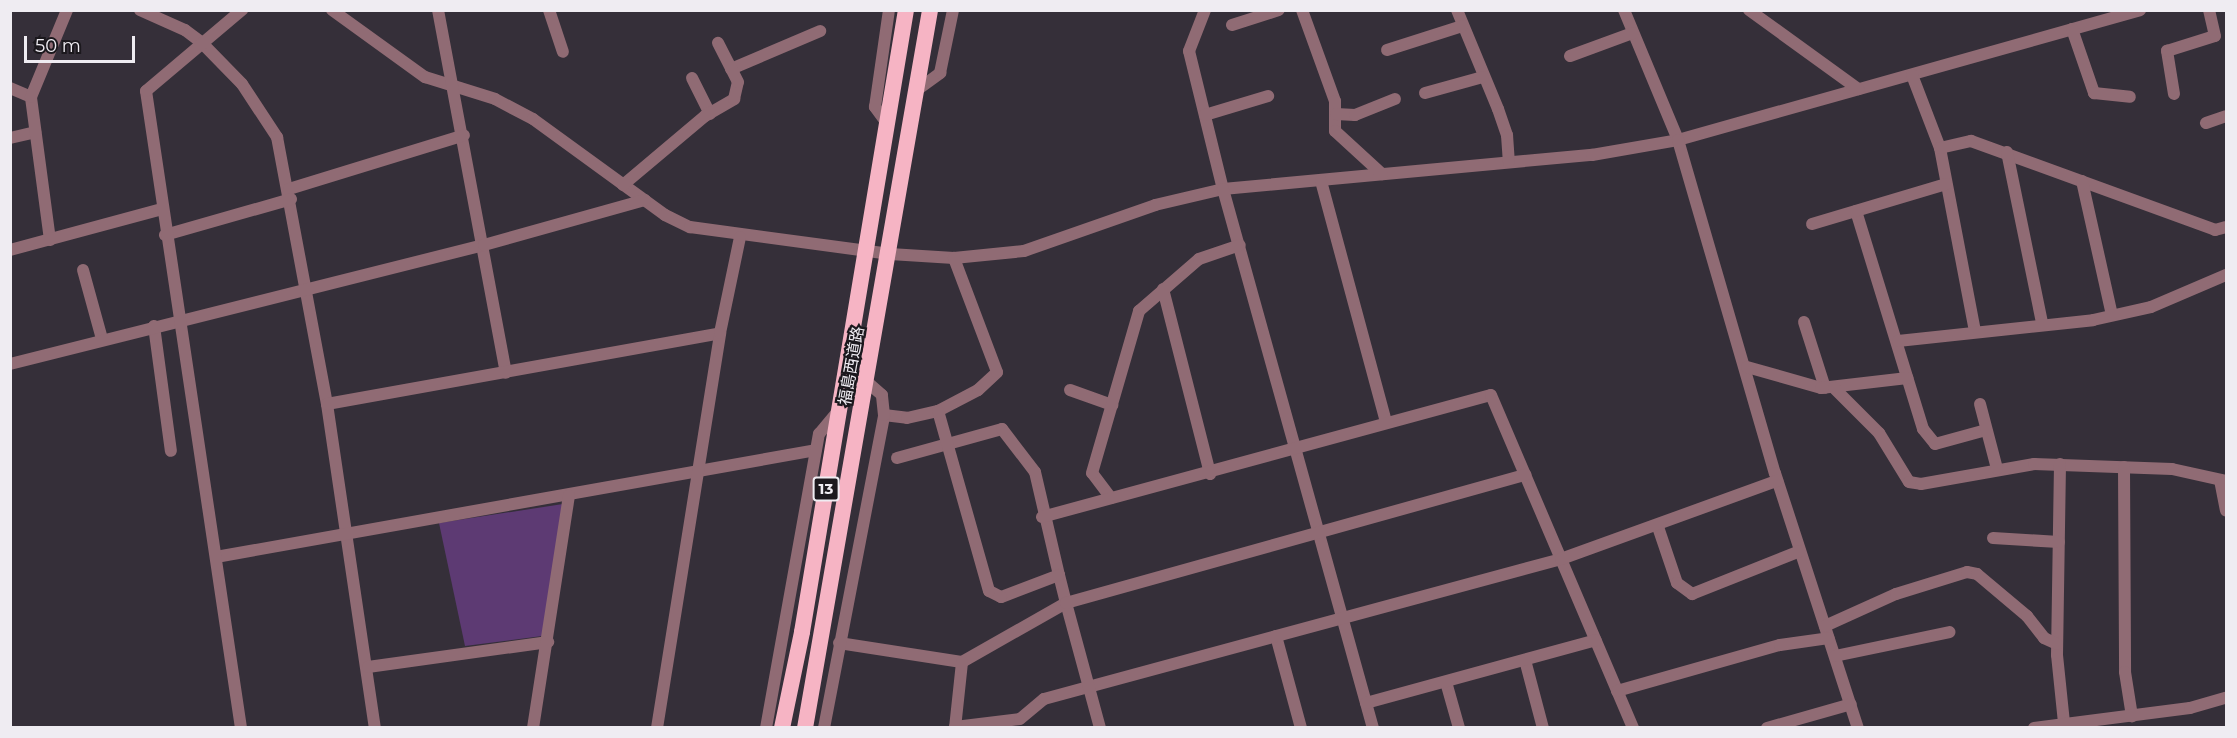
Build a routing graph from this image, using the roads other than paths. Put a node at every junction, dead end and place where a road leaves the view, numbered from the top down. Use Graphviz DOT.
graph roads {
  1 [pos="67,10"];
  2 [pos="140,10"];
  3 [pos="242,10"];
  4 [pos="332,10"];
  5 [pos="438,10"];
  6 [pos="549,10"];
  7 [pos="889,10"];
  8 [pos="906,10"];
  9 [pos="930,10"];
  10 [pos="953,10"];
  11 [pos="1205,10"];
  12 [pos="1279,10"];
  13 [pos="1302,10"];
  14 [pos="1457,10"];
  15 [pos="1624,10"];
  16 [pos="1749,10"];
  17 [pos="2140,10"];
  18 [pos="2209,10"];
  19 [pos="2118,13"];
  20 [pos="1232,25"];
  21 [pos="1462,26"];
  22 [pos="2072,29"];
  23 [pos="820,31"];
  24 [pos="1633,33"];
  25 [pos="202,43"];
  26 [pos="718,43"];
  27 [pos="1387,50"];
  28 [pos="563,52"];
  29 [pos="1570,56"];
  30 [pos="731,69"];
  31 [pos="1912,75"];
  32 [pos="1483,77"];
  33 [pos="692,78"];
  34 [pos="454,84"];
  35 [pos="10,88"];
  36 [pos="1858,89"];
  37 [pos="917,90"];
  38 [pos="1425,93"];
  39 [pos="2174,94"];
  40 [pos="1268,96"];
  41 [pos="31,97"];
  42 [pos="2130,97"];
  43 [pos="1395,99"];
  44 [pos="710,114"];
  45 [pos="1336,114"];
  46 [pos="1205,115"];
  47 [pos="2226,116"];
  48 [pos="886,122"];
  49 [pos="2205,123"];
  50 [pos="35,132"];
  51 [pos="464,135"];
  52 [pos="10,138"];
  53 [pos="1678,140"];
  54 [pos="1940,148"];
  55 [pos="2007,153"];
  56 [pos="1509,162"];
  57 [pos="1382,174"];
  58 [pos="1321,181"];
  59 [pos="2082,181"];
  60 [pos="1946,184"];
  61 [pos="623,185"];
  62 [pos="1223,189"];
  63 [pos="290,194"];
  64 [pos="645,200"];
  65 [pos="162,209"];
  66 [pos="1856,211"];
  67 [pos="1812,224"];
  68 [pos="2226,227"];
  69 [pos="165,235"];
  70 [pos="740,237"];
  71 [pos="50,240"];
  72 [pos="484,245"];
  73 [pos="1240,245"];
  74 [pos="10,250"];
  75 [pos="863,250"];
  76 [pos="890,254"];
  77 [pos="954,258"];
  78 [pos="83,270"];
  79 [pos="2226,275"];
  80 [pos="306,289"];
  81 [pos="1163,289"];
  82 [pos="2112,315"];
  83 [pos="179,320"];
  84 [pos="1804,322"];
  85 [pos="2042,323"];
  86 [pos="154,326"];
  87 [pos="1975,331"];
  88 [pos="720,333"];
  89 [pos="102,339"];
  90 [pos="1898,341"];
  91 [pos="10,364"];
  92 [pos="1747,366"];
  93 [pos="506,373"];
  94 [pos="1907,378"];
  95 [pos="867,382"];
  96 [pos="1829,388"];
  97 [pos="1070,390"];
  98 [pos="327,404"];
  99 [pos="1980,404"];
  100 [pos="1112,405"];
  101 [pos="840,409"];
  102 [pos="938,411"];
  103 [pos="884,416"];
  104 [pos="1386,423"];
  105 [pos="1986,430"];
  106 [pos="948,442"];
  107 [pos="1298,448"];
  108 [pos="816,450"];
  109 [pos="171,451"];
  110 [pos="897,458"];
  111 [pos="2060,464"];
  112 [pos="2124,467"];
  113 [pos="1997,469"];
  114 [pos="699,471"];
  115 [pos="1210,474"];
  116 [pos="1525,474"];
  117 [pos="2223,480"];
  118 [pos="1778,481"];
  119 [pos="569,496"];
  120 [pos="1111,498"];
  121 [pos="2226,510"];
  122 [pos="1042,517"];
  123 [pos="1658,527"];
  124 [pos="1320,532"];
  125 [pos="347,533"];
  126 [pos="1993,538"];
  127 [pos="2059,542"];
  128 [pos="1800,551"];
  129 [pos="216,557"];
  130 [pos="1561,559"];
  131 [pos="1059,575"];
  132 [pos="1066,603"];
  133 [pos="1345,619"];
  134 [pos="1827,632"];
  135 [pos="1950,632"];
  136 [pos="1276,636"];
  137 [pos="1596,640"];
  138 [pos="548,642"];
  139 [pos="839,643"];
  140 [pos="2057,645"];
  141 [pos="1835,656"];
  142 [pos="1525,660"];
  143 [pos="962,662"];
  144 [pos="368,668"];
  145 [pos="1446,682"];
  146 [pos="1088,688"];
  147 [pos="1617,691"];
  148 [pos="2226,698"];
  149 [pos="1366,703"];
  150 [pos="1851,704"];
  151 [pos="2132,716"];
  152 [pos="2064,723"];
  153 [pos="1296,726"];
  154 [pos="955,727"];
  155 [pos="241,728"];
  156 [pos="375,728"];
  157 [pos="533,728"];
  158 [pos="657,728"];
  159 [pos="766,728"];
  160 [pos="782,728"];
  161 [pos="805,728"];
  162 [pos="824,728"];
  163 [pos="1100,728"];
  164 [pos="1373,728"];
  165 [pos="1459,728"];
  166 [pos="1543,728"];
  167 [pos="1633,728"];
  168 [pos="1767,728"];
  169 [pos="1858,728"];
  170 [pos="2034,728"];
  1 -- 41 [label="street"];
  2 -- 25 [label="street"];
  3 -- 25 [label="street"];
  4 -- 34 [label="street"];
  5 -- 34 [label="street"];
  6 -- 28 [label="street"];
  7 -- 48 [label="street"];
  8 -- 48 [label="highway, 福島西道路 / 13"];
  9 -- 37 [label="highway, 福島西道路 / 13"];
  10 -- 37 [label="street"];
  11 -- 46 [label="street"];
  12 -- 20 [label="street"];
  13 -- 45 [label="street"];
  14 -- 21 [label="street"];
  15 -- 24 [label="street"];
  16 -- 36 [label="street"];
  17 -- 19 [label="street"];
  18 -- 39 [label="street"];
  19 -- 22 [label="street"];
  21 -- 27 [label="street"];
  21 -- 32 [label="street"];
  22 -- 31 [label="street"];
  22 -- 42 [label="street"];
  23 -- 30 [label="street"];
  24 -- 29 [label="street"];
  24 -- 53 [label="street"];
  25 -- 63 [label="street"];
  25 -- 65 [label="street"];
  26 -- 30 [label="street"];
  30 -- 44 [label="street"];
  31 -- 36 [label="street"];
  31 -- 54 [label="street"];
  32 -- 38 [label="street"];
  32 -- 56 [label="street"];
  33 -- 44 [label="street"];
  34 -- 51 [label="street"];
  34 -- 61 [label="street"];
  35 -- 41 [label="street"];
  36 -- 53 [label="street"];
  37 -- 76 [label="highway, 福島西道路 / 13"];
  40 -- 46 [label="street"];
  41 -- 50 [label="street"];
  43 -- 45 [label="street"];
  44 -- 61 [label="street"];
  45 -- 57 [label="street"];
  46 -- 62 [label="street"];
  47 -- 49 [label="street"];
  48 -- 75 [label="highway, 福島西道路 / 13"];
  50 -- 52 [label="street"];
  50 -- 71 [label="street"];
  51 -- 63 [label="street"];
  51 -- 72 [label="street"];
  53 -- 56 [label="street"];
  53 -- 92 [label="street"];
  54 -- 55 [label="street"];
  54 -- 60 [label="street"];
  55 -- 59 [label="street"];
  55 -- 85 [label="street"];
  56 -- 57 [label="street"];
  57 -- 58 [label="street"];
  58 -- 62 [label="street"];
  58 -- 104 [label="street"];
  59 -- 68 [label="street"];
  59 -- 82 [label="street"];
  60 -- 66 [label="street"];
  60 -- 87 [label="street"];
  61 -- 64 [label="street"];
  62 -- 73 [label="street"];
  62 -- 77 [label="street"];
  63 -- 69 [label="street"];
  63 -- 80 [label="street"];
  64 -- 70 [label="street"];
  64 -- 72 [label="street"];
  65 -- 69 [label="street"];
  65 -- 71 [label="street"];
  66 -- 67 [label="street"];
  66 -- 90 [label="street"];
  69 -- 83 [label="street"];
  70 -- 75 [label="street"];
  70 -- 88 [label="street"];
  71 -- 74 [label="street"];
  72 -- 80 [label="street"];
  72 -- 93 [label="street"];
  73 -- 81 [label="street"];
  73 -- 107 [label="street"];
  75 -- 76 [label="street"];
  75 -- 101 [label="highway, 福島西道路 / 13"];
  76 -- 77 [label="street"];
  76 -- 95 [label="highway, 福島西道路 / 13"];
  77 -- 102 [label="street"];
  78 -- 89 [label="street"];
  79 -- 82 [label="street"];
  80 -- 83 [label="street"];
  80 -- 98 [label="street"];
  81 -- 100 [label="street"];
  81 -- 115 [label="street"];
  82 -- 85 [label="street"];
  83 -- 86 [label="street"];
  83 -- 129 [label="street"];
  84 -- 96 [label="street"];
  85 -- 87 [label="street"];
  86 -- 89 [label="street"];
  86 -- 109 [label="street"];
  87 -- 90 [label="street"];
  88 -- 93 [label="street"];
  88 -- 114 [label="street"];
  89 -- 91 [label="street"];
  90 -- 94 [label="street"];
  92 -- 96 [label="street"];
  92 -- 118 [label="street"];
  93 -- 98 [label="street"];
  94 -- 96 [label="street"];
  94 -- 105 [label="street"];
  95 -- 103 [label="street"];
  95 -- 161 [label="highway, 福島西道路 / 13"];
  96 -- 113 [label="street"];
  97 -- 100 [label="street"];
  98 -- 125 [label="street"];
  99 -- 105 [label="street"];
  100 -- 120 [label="street"];
  101 -- 108 [label="street"];
  101 -- 160 [label="highway, 福島西道路 / 13"];
  102 -- 103 [label="street"];
  102 -- 106 [label="street"];
  103 -- 139 [label="street"];
  104 -- 107 [label="street"];
  104 -- 116 [label="street"];
  105 -- 113 [label="street"];
  106 -- 110 [label="street"];
  106 -- 122 [label="street"];
  106 -- 131 [label="street"];
  107 -- 115 [label="street"];
  107 -- 124 [label="street"];
  108 -- 114 [label="street"];
  108 -- 159 [label="street"];
  111 -- 112 [label="street"];
  111 -- 113 [label="street"];
  111 -- 127 [label="street"];
  112 -- 117 [label="street"];
  112 -- 151 [label="street"];
  114 -- 119 [label="street"];
  114 -- 158 [label="street"];
  115 -- 120 [label="street"];
  116 -- 124 [label="street"];
  116 -- 130 [label="street"];
  117 -- 121 [label="street"];
  118 -- 123 [label="street"];
  118 -- 128 [label="street"];
  119 -- 125 [label="street"];
  119 -- 138 [label="street"];
  120 -- 122 [label="street"];
  122 -- 131 [label="street"];
  123 -- 128 [label="street"];
  123 -- 130 [label="street"];
  124 -- 132 [label="street"];
  124 -- 133 [label="street"];
  125 -- 129 [label="street"];
  125 -- 144 [label="street"];
  126 -- 127 [label="street"];
  127 -- 140 [label="street"];
  128 -- 134 [label="street"];
  129 -- 155 [label="street"];
  130 -- 133 [label="street"];
  130 -- 137 [label="street"];
  131 -- 132 [label="street"];
  132 -- 143 [label="street"];
  132 -- 146 [label="street"];
  133 -- 136 [label="street"];
  133 -- 149 [label="street"];
  134 -- 140 [label="street"];
  134 -- 141 [label="street"];
  134 -- 147 [label="street"];
  135 -- 141 [label="street"];
  136 -- 146 [label="street"];
  136 -- 153 [label="street"];
  137 -- 142 [label="street"];
  137 -- 147 [label="street"];
  138 -- 144 [label="street"];
  138 -- 157 [label="street"];
  139 -- 143 [label="street"];
  139 -- 162 [label="street"];
  140 -- 152 [label="street"];
  141 -- 150 [label="street"];
  142 -- 145 [label="street"];
  142 -- 166 [label="street"];
  143 -- 154 [label="street"];
  144 -- 156 [label="street"];
  145 -- 149 [label="street"];
  145 -- 165 [label="street"];
  146 -- 154 [label="street"];
  146 -- 163 [label="street"];
  147 -- 167 [label="street"];
  148 -- 151 [label="street"];
  149 -- 164 [label="street"];
  150 -- 168 [label="street"];
  150 -- 169 [label="street"];
  151 -- 152 [label="street"];
  152 -- 170 [label="street"];
}
